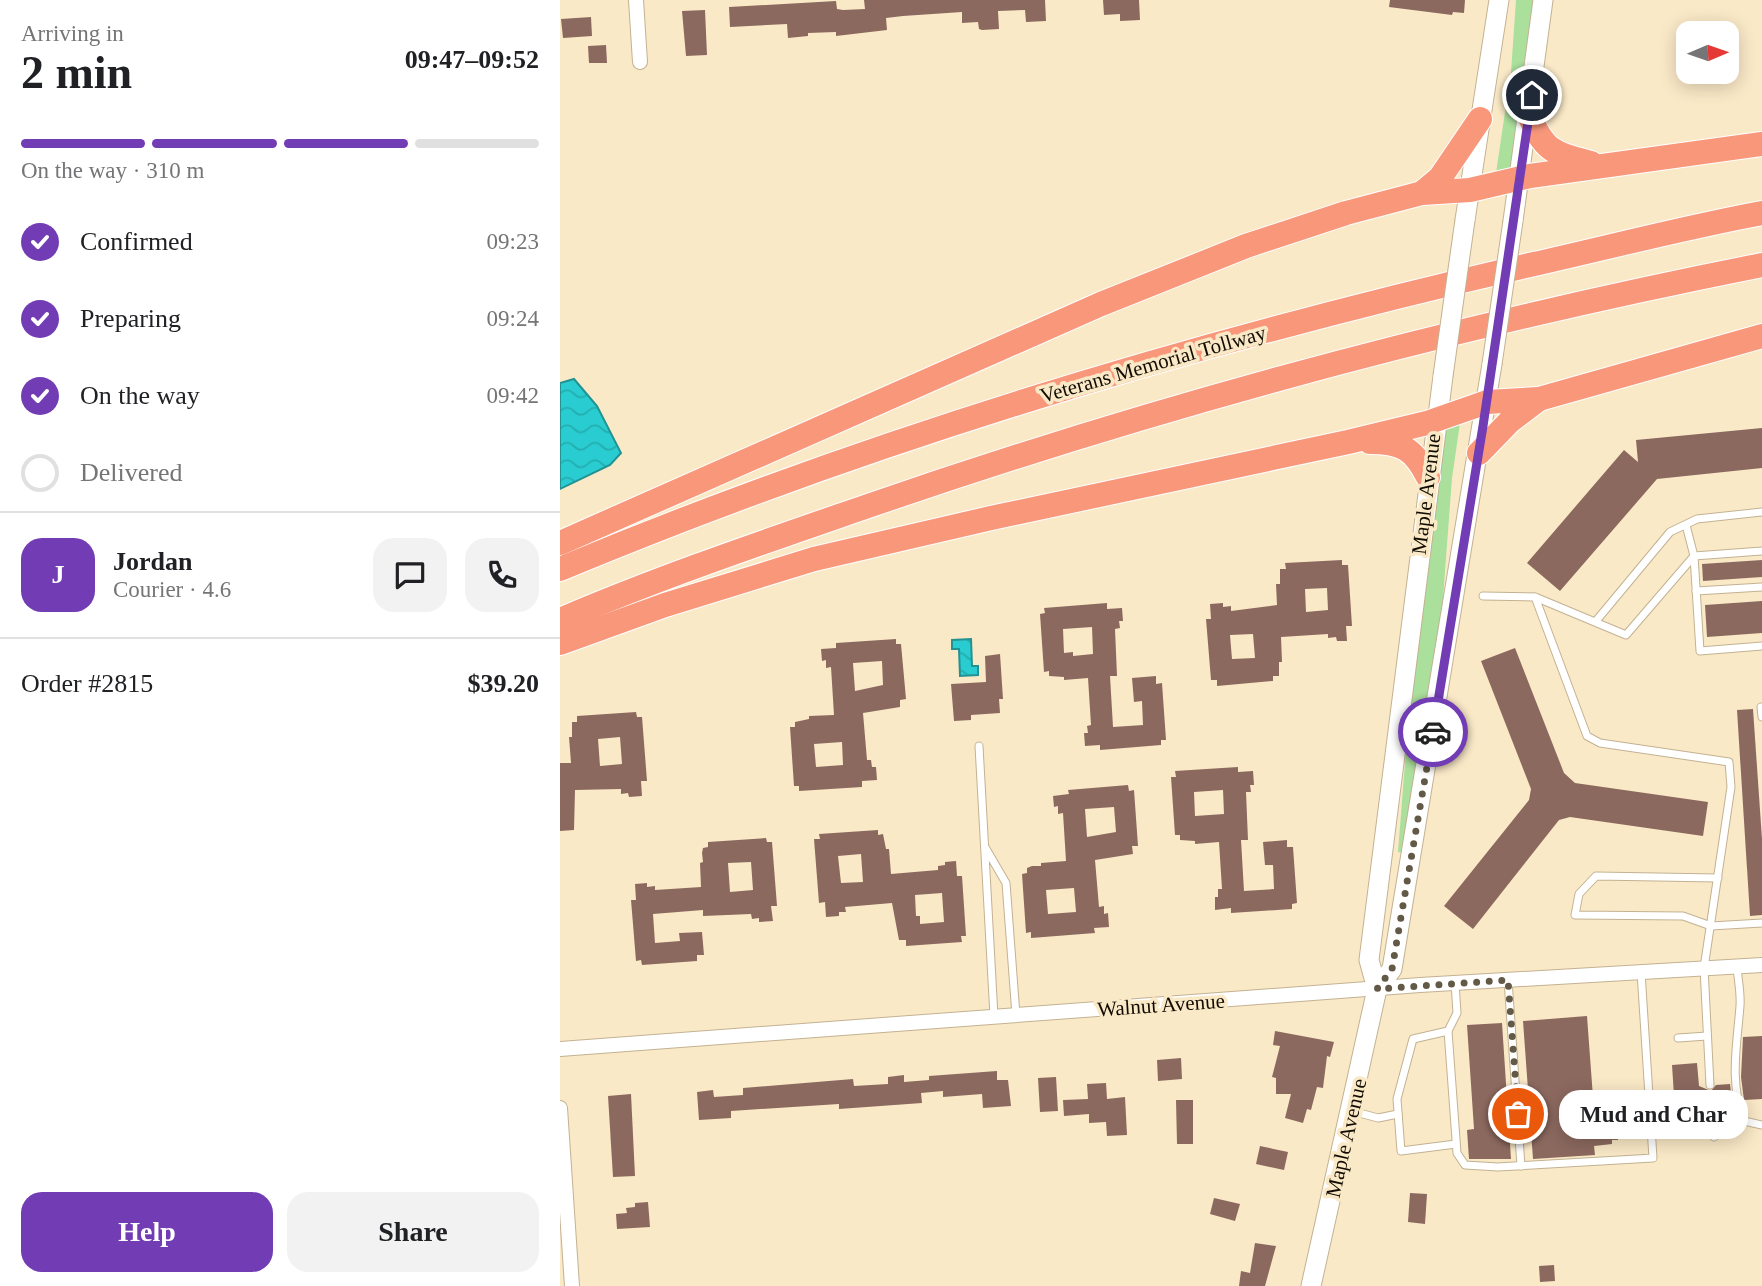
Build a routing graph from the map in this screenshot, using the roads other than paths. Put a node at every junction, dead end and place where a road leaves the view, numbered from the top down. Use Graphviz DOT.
graph roads {
  1 [pos="636,0"];
  2 [pos="1499,0"];
  3 [pos="1544,0"];
  4 [pos="640,62"];
  5 [pos="1529,115"];
  6 [pos="1480,119"];
  7 [pos="1762,144"];
  8 [pos="1602,165"];
  9 [pos="1519,179"];
  10 [pos="1470,190"];
  11 [pos="1422,193"];
  12 [pos="1762,213"];
  13 [pos="1762,265"];
  14 [pos="1762,337"];
  15 [pos="1539,398"];
  16 [pos="1487,402"];
  17 [pos="1436,419"];
  18 [pos="1348,442"];
  19 [pos="1479,453"];
  20 [pos="1428,477"];
  21 [pos="1762,512"];
  22 [pos="1686,524"];
  23 [pos="560,544"];
  24 [pos="1762,551"];
  25 [pos="1694,556"];
  26 [pos="560,569"];
  27 [pos="1762,587"];
  28 [pos="1696,591"];
  29 [pos="1483,596"];
  30 [pos="1535,597"];
  31 [pos="560,620"];
  32 [pos="1596,621"];
  33 [pos="560,643"];
  34 [pos="1762,646"];
  35 [pos="1761,707"];
  36 [pos="1762,717"];
  37 [pos="979,746"];
  38 [pos="983,845"];
  39 [pos="1718,878"];
  40 [pos="1762,923"];
  41 [pos="1710,926"];
  42 [pos="1762,965"];
  43 [pos="1737,966"];
  44 [pos="1703,968"];
  45 [pos="1641,971"];
  46 [pos="1508,980"];
  47 [pos="1455,983"];
  48 [pos="1377,989"];
  49 [pos="1016,1016"];
  50 [pos="994,1017"];
  51 [pos="1448,1031"];
  52 [pos="1707,1036"];
  53 [pos="1678,1038"];
  54 [pos="560,1049"];
  55 [pos="1710,1085"];
  56 [pos="560,1108"];
  57 [pos="1352,1111"];
  58 [pos="1712,1111"];
  59 [pos="1398,1114"];
  60 [pos="1762,1125"];
  61 [pos="1714,1137"];
  62 [pos="1456,1144"];
  63 [pos="1521,1166"];
  64 [pos="572,1286"];
  65 [pos="1311,1286"];
  1 -- 4 [label="street"];
  2 -- 6 [label="main road, Maple Avenue"];
  3 -- 5 [label="main road, Maple Avenue"];
  5 -- 8 [label="highway"];
  5 -- 9 [label="main road, Maple Avenue"];
  6 -- 10 [label="main road, Maple Avenue"];
  6 -- 11 [label="highway"];
  7 -- 8 [label="highway"];
  8 -- 9 [label="highway"];
  9 -- 10 [label="highway"];
  9 -- 16 [label="main road, Maple Avenue, bridge"];
  10 -- 11 [label="highway"];
  10 -- 17 [label="main road, Maple Avenue, bridge"];
  11 -- 23 [label="highway"];
  12 -- 26 [label="highway, Veterans Memorial Tollway"];
  13 -- 31 [label="highway"];
  14 -- 15 [label="highway"];
  15 -- 16 [label="highway"];
  15 -- 19 [label="highway"];
  16 -- 17 [label="highway"];
  16 -- 19 [label="main road, Maple Avenue"];
  17 -- 18 [label="highway"];
  17 -- 20 [label="main road, Maple Avenue"];
  18 -- 20 [label="highway"];
  18 -- 33 [label="highway"];
  19 -- 48 [label="main road, Maple Avenue"];
  20 -- 48 [label="main road, Maple Avenue"];
  21 -- 22 [label="lane"];
  22 -- 25 [label="lane"];
  22 -- 32 [label="lane"];
  24 -- 25 [label="lane"];
  25 -- 28 [label="lane"];
  25 -- 32 [label="lane"];
  27 -- 28 [label="lane"];
  28 -- 34 [label="lane"];
  29 -- 30 [label="lane"];
  30 -- 32 [label="lane"];
  30 -- 39 [label="lane"];
  35 -- 36 [label="lane"];
  37 -- 38 [label="lane"];
  38 -- 49 [label="lane"];
  38 -- 50 [label="lane"];
  39 -- 41 [label="lane"];
  39 -- 41 [label="lane"];
  40 -- 41 [label="lane"];
  41 -- 44 [label="lane"];
  42 -- 43 [label="street, Walnut Avenue"];
  43 -- 44 [label="street, Walnut Avenue"];
  43 -- 60 [label="lane"];
  44 -- 45 [label="street, Walnut Avenue"];
  44 -- 52 [label="lane"];
  45 -- 46 [label="street, Walnut Avenue"];
  45 -- 63 [label="lane"];
  46 -- 47 [label="street, Walnut Avenue"];
  46 -- 63 [label="lane"];
  47 -- 48 [label="street, Walnut Avenue"];
  47 -- 51 [label="lane"];
  48 -- 49 [label="street, Walnut Avenue"];
  48 -- 57 [label="main road, Maple Avenue"];
  49 -- 50 [label="street, Walnut Avenue"];
  50 -- 54 [label="street, Walnut Avenue"];
  51 -- 59 [label="lane"];
  51 -- 62 [label="lane"];
  52 -- 53 [label="lane"];
  52 -- 55 [label="lane"];
  56 -- 64 [label="street"];
  57 -- 59 [label="lane"];
  57 -- 65 [label="main road, Maple Avenue"];
  58 -- 61 [label="lane"];
  59 -- 62 [label="lane"];
  62 -- 63 [label="lane"];
}
